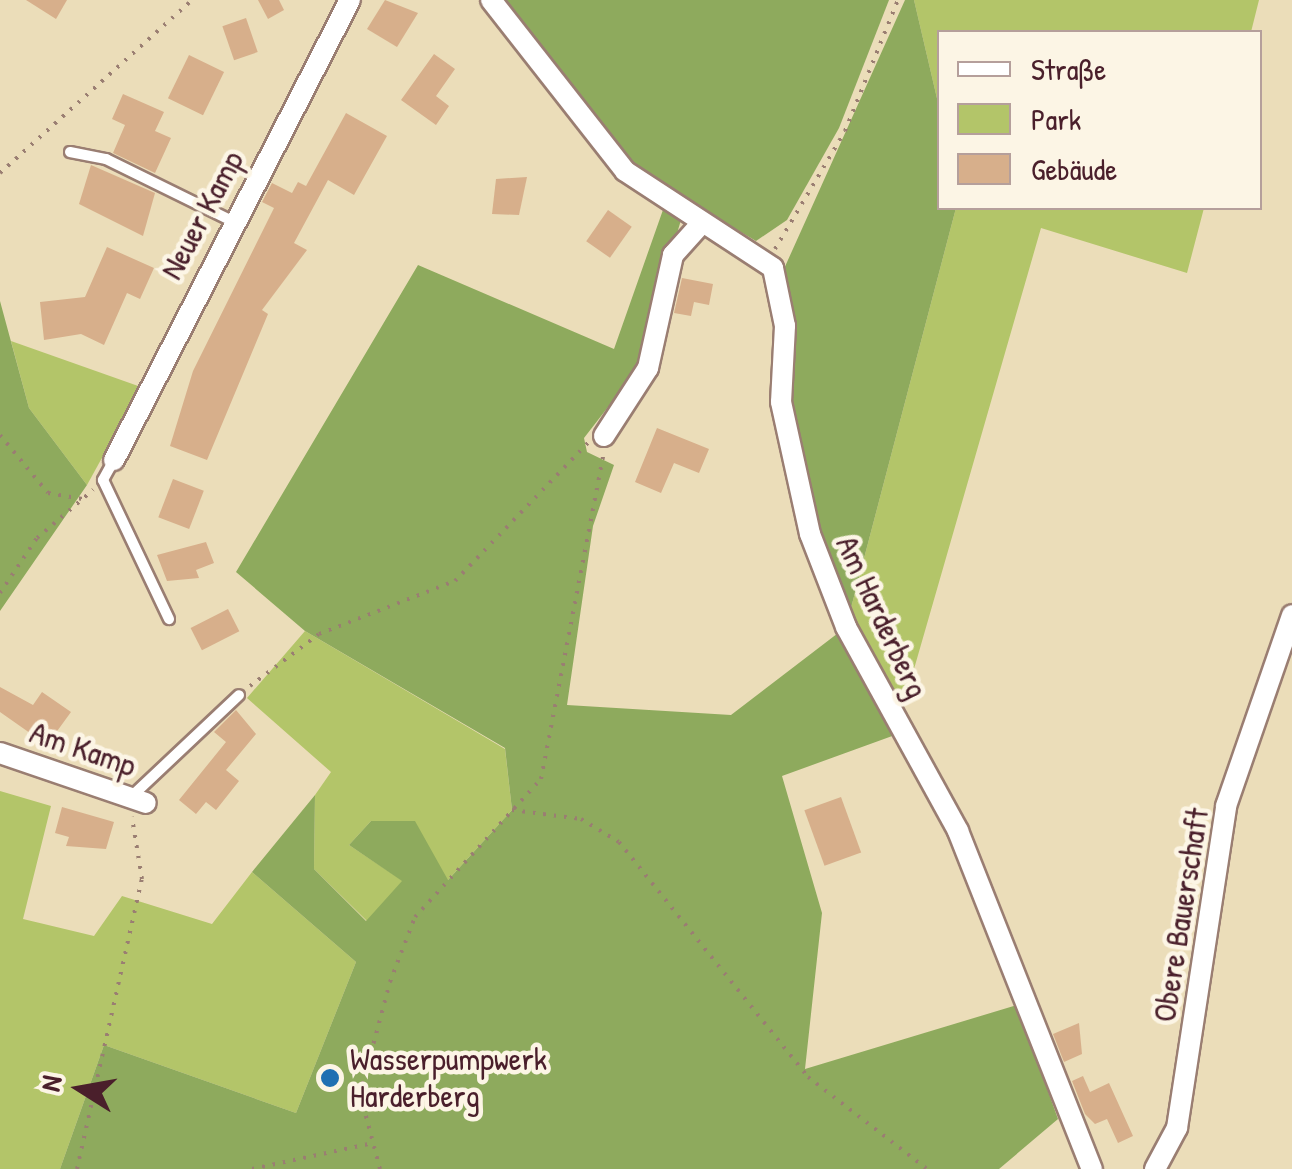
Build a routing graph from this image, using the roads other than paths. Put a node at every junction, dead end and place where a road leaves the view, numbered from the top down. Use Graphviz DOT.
graph roads {
  1 [pos="350,0"];
  2 [pos="491,0"];
  3 [pos="70,152"];
  4 [pos="232,222"];
  5 [pos="700,225"];
  6 [pos="604,436"];
  7 [pos="114,460"];
  8 [pos="1292,615"];
  9 [pos="169,618"];
  10 [pos="238,695"];
  11 [pos="0,753"];
  12 [pos="139,800"];
  13 [pos="1092,1169"];
  14 [pos="1155,1169"];
  1 -- 4 [label="street, Neuer Kamp"];
  2 -- 5 [label="street"];
  3 -- 4 [label="lane"];
  4 -- 7 [label="street, Neuer Kamp"];
  5 -- 6 [label="street"];
  5 -- 13 [label="street, Am Harderberg"];
  7 -- 9 [label="lane"];
  8 -- 14 [label="street, Obere Bauerschaft"];
  10 -- 12 [label="lane"];
  11 -- 12 [label="street, Am Kamp"];
}
